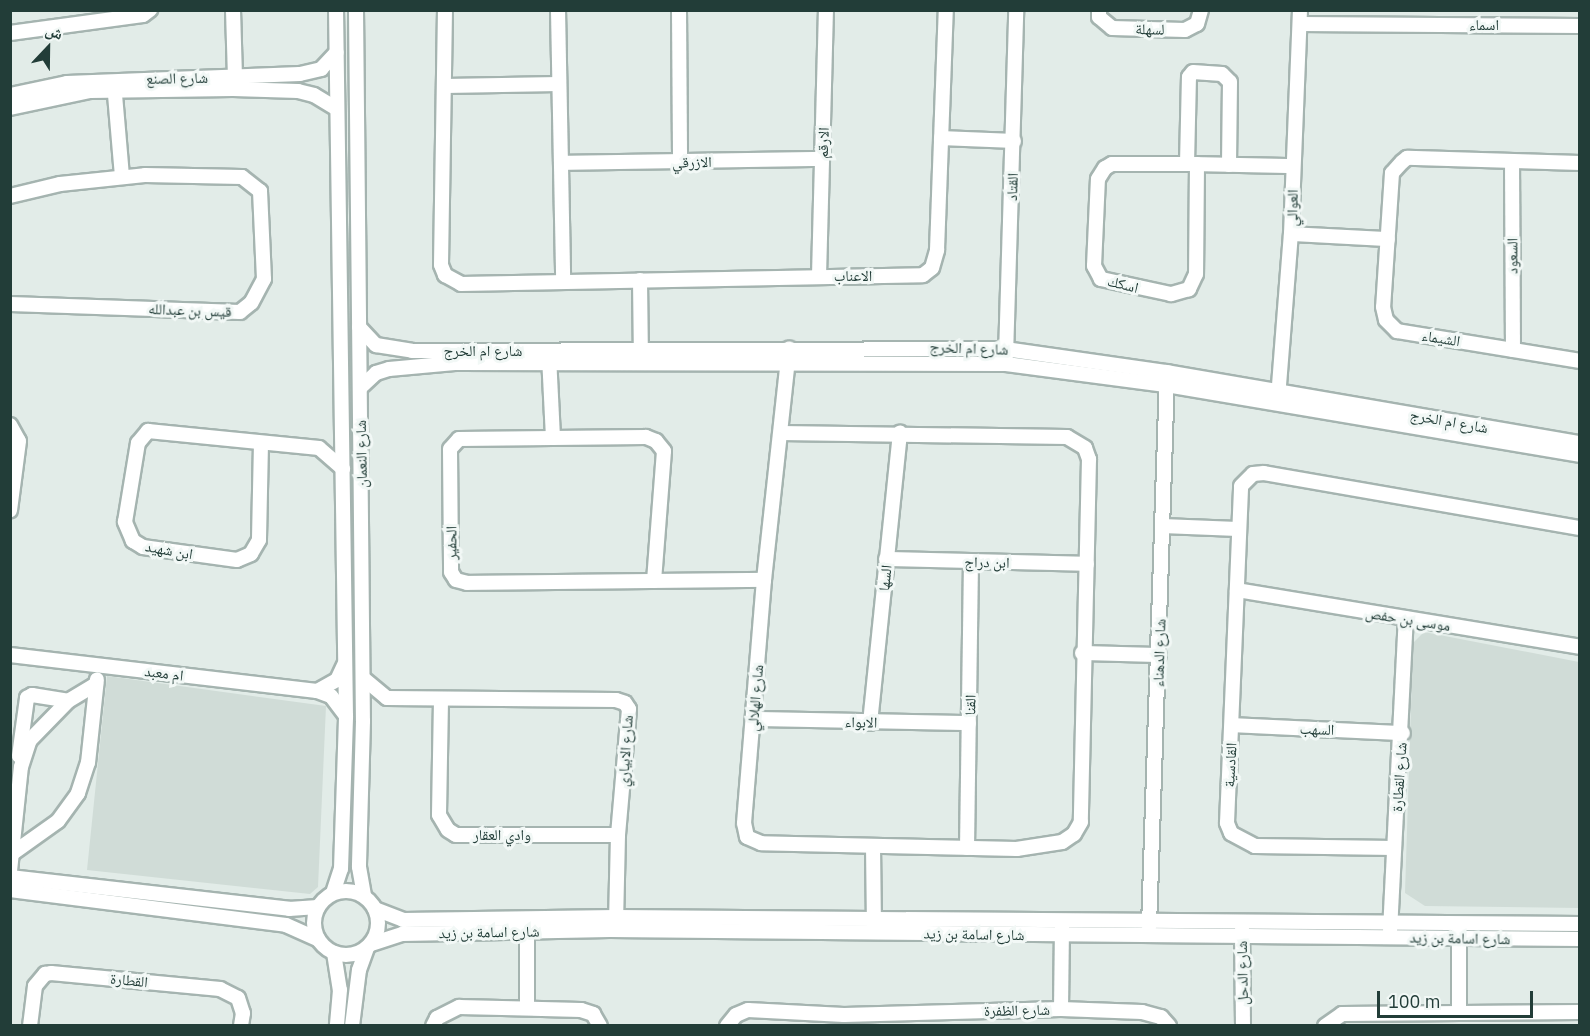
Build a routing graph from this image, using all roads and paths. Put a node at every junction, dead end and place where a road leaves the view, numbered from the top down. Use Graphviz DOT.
graph roads {
  1 [pos="150,10"];
  2 [pos="233,10"];
  3 [pos="336,10"];
  4 [pos="356,10"];
  5 [pos="445,10"];
  6 [pos="558,10"];
  7 [pos="679,10"];
  8 [pos="826,10"];
  9 [pos="946,10"];
  10 [pos="1016,10"];
  11 [pos="1099,10"];
  12 [pos="1201,10"];
  13 [pos="1300,17"];
  14 [pos="1388,18"];
  15 [pos="1580,26"];
  16 [pos="10,33"];
  17 [pos="337,52"];
  18 [pos="235,78"];
  19 [pos="559,84"];
  20 [pos="114,85"];
  21 [pos="445,86"];
  22 [pos="10,95"];
  23 [pos="10,108"];
  24 [pos="336,108"];
  25 [pos="941,138"];
  26 [pos="1014,141"];
  27 [pos="822,159"];
  28 [pos="1512,161"];
  29 [pos="680,162"];
  30 [pos="561,163"];
  31 [pos="1580,163"];
  32 [pos="1192,164"];
  33 [pos="1229,165"];
  34 [pos="1292,166"];
  35 [pos="122,177"];
  36 [pos="10,196"];
  37 [pos="1292,234"];
  38 [pos="1388,239"];
  39 [pos="819,276"];
  40 [pos="640,280"];
  41 [pos="563,281"];
  42 [pos="10,304"];
  43 [pos="359,327"];
  44 [pos="1005,349"];
  45 [pos="1513,350"];
  46 [pos="789,355"];
  47 [pos="641,356"];
  48 [pos="549,357"];
  49 [pos="1580,361"];
  50 [pos="1006,364"];
  51 [pos="1166,378"];
  52 [pos="360,388"];
  53 [pos="1278,398"];
  54 [pos="342,420"];
  55 [pos="10,425"];
  56 [pos="781,433"];
  57 [pos="900,433"];
  58 [pos="553,438"];
  59 [pos="261,442"];
  60 [pos="1580,443"];
  61 [pos="319,448"];
  62 [pos="1580,455"];
  63 [pos="343,469"];
  64 [pos="10,510"];
  65 [pos="1163,526"];
  66 [pos="1580,528"];
  67 [pos="1237,529"];
  68 [pos="886,559"];
  69 [pos="971,562"];
  70 [pos="1087,564"];
  71 [pos="654,580"];
  72 [pos="764,580"];
  73 [pos="1237,590"];
  74 [pos="1406,618"];
  75 [pos="1580,647"];
  76 [pos="1082,653"];
  77 [pos="1159,655"];
  78 [pos="10,656"];
  79 [pos="346,660"];
  80 [pos="100,666"];
  81 [pos="363,678"];
  82 [pos="96,684"];
  83 [pos="317,691"];
  84 [pos="387,698"];
  85 [pos="441,700"];
  86 [pos="68,701"];
  87 [pos="346,716"];
  88 [pos="753,719"];
  89 [pos="363,721"];
  90 [pos="870,723"];
  91 [pos="969,723"];
  92 [pos="1232,725"];
  93 [pos="1402,733"];
  94 [pos="21,767"];
  95 [pos="618,835"];
  96 [pos="873,846"];
  97 [pos="967,848"];
  98 [pos="1394,848"];
  99 [pos="13,853"];
  100 [pos="10,871"];
  101 [pos="10,877"];
  102 [pos="10,890"];
  103 [pos="333,893"];
  104 [pos="364,896"];
  105 [pos="318,907"];
  106 [pos="375,909"];
  107 [pos="1062,920"];
  108 [pos="1149,921"];
  109 [pos="1242,921"];
  110 [pos="616,923"];
  111 [pos="527,924"];
  112 [pos="1580,924"];
  113 [pos="874,926"];
  114 [pos="1390,930"];
  115 [pos="1459,932"];
  116 [pos="1062,935"];
  117 [pos="1148,935"];
  118 [pos="1242,936"];
  119 [pos="318,939"];
  120 [pos="1580,939"];
  121 [pos="369,946"];
  122 [pos="334,953"];
  123 [pos="527,1008"];
  124 [pos="1061,1009"];
  125 [pos="1459,1011"];
  126 [pos="1580,1012"];
  127 [pos="844,1020"];
  128 [pos="30,1026"];
  129 [pos="241,1026"];
  130 [pos="337,1026"];
  131 [pos="352,1026"];
  132 [pos="433,1026"];
  133 [pos="600,1026"];
  134 [pos="727,1026"];
  135 [pos="1169,1026"];
  136 [pos="1243,1026"];
  137 [pos="1325,1026"];
  1 -- 16 [label="street"];
  2 -- 18 [label="street"];
  3 -- 17 [label="street, شارع النعمان"];
  4 -- 43 [label="street, شارع النعمان"];
  5 -- 21 [label="street, الاعناب"];
  6 -- 19 [label="street"];
  7 -- 29 [label="street"];
  8 -- 27 [label="street, الارقم"];
  9 -- 25 [label="street, الاعناب"];
  10 -- 26 [label="street, القتاد"];
  11 -- 12 [label="street, لسهلة"];
  13 -- 14 [label="street, اسماء"];
  13 -- 34 [label="street, العوالي"];
  14 -- 15 [label="street, اسماء"];
  17 -- 18 [label="street, شارع الصنع"];
  17 -- 24 [label="street, شارع النعمان"];
  18 -- 20 [label="street, شارع الصنع"];
  19 -- 21 [label="street"];
  19 -- 30 [label="street"];
  20 -- 22 [label="street, شارع الصنع"];
  20 -- 23 [label="street, شارع الصنع"];
  20 -- 24 [label="street, شارع الصنع"];
  20 -- 35 [label="street"];
  21 -- 41 [label="street, الاعناب"];
  24 -- 54 [label="street, شارع النعمان"];
  25 -- 26 [label="street"];
  25 -- 39 [label="street, الاعناب"];
  26 -- 44 [label="street, القتاد"];
  27 -- 29 [label="street, الازرقي"];
  27 -- 39 [label="street, الارقم"];
  28 -- 31 [label="street, الشيماء"];
  28 -- 38 [label="street, الشيماء"];
  28 -- 45 [label="street, السعود"];
  29 -- 30 [label="street, الازرقي"];
  30 -- 41 [label="street"];
  32 -- 32 [label="street, اسكك"];
  32 -- 33 [label="street, اسكك"];
  32 -- 33 [label="street"];
  33 -- 34 [label="street, اسكك"];
  34 -- 37 [label="street, العوالي"];
  35 -- 36 [label="street, قيس بن عبدالله"];
  35 -- 42 [label="street, قيس بن عبدالله"];
  37 -- 38 [label="street"];
  37 -- 53 [label="street, العوالي"];
  38 -- 45 [label="street, الشيماء"];
  39 -- 40 [label="street, الاعناب"];
  40 -- 41 [label="street, الاعناب"];
  40 -- 47 [label="street"];
  43 -- 48 [label="street, شارع ام الخرج"];
  43 -- 52 [label="street, شارع النعمان"];
  44 -- 46 [label="street, شارع ام الخرج"];
  44 -- 50 [label="street, القتاد"];
  44 -- 51 [label="street, شارع ام الخرج"];
  45 -- 49 [label="street, الشيماء"];
  46 -- 47 [label="street, شارع ام الخرج"];
  46 -- 50 [label="street, شارع ام الخرج"];
  46 -- 56 [label="street, شارع الهلالي"];
  47 -- 48 [label="street, شارع ام الخرج"];
  48 -- 52 [label="street, شارع ام الخرج"];
  48 -- 58 [label="street"];
  50 -- 51 [label="street, شارع ام الخرج"];
  51 -- 53 [label="street, شارع ام الخرج"];
  51 -- 65 [label="street, شارع الدهناء"];
  52 -- 81 [label="street, شارع النعمان"];
  53 -- 60 [label="street, شارع ام الخرج"];
  53 -- 62 [label="street, شارع ام الخرج"];
  54 -- 61 [label="street"];
  54 -- 63 [label="street, شارع النعمان"];
  55 -- 64 [label="street"];
  56 -- 57 [label="street, شارع الهلالي"];
  56 -- 72 [label="street, شارع الهلالي"];
  57 -- 68 [label="street, السها"];
  57 -- 70 [label="street, شارع الهلالي"];
  58 -- 71 [label="street, الحفير"];
  58 -- 71 [label="street, الحفير"];
  59 -- 59 [label="street, ابن شهيد"];
  59 -- 61 [label="street, ابن شهيد"];
  61 -- 63 [label="street"];
  63 -- 79 [label="street, شارع النعمان"];
  65 -- 67 [label="street"];
  65 -- 77 [label="street, شارع الدهناء"];
  66 -- 67 [label="street, القادسية"];
  67 -- 73 [label="street, القادسية"];
  68 -- 69 [label="street, ابن دراج"];
  68 -- 90 [label="street, السها"];
  69 -- 70 [label="street, ابن دراج"];
  69 -- 91 [label="street, القنا"];
  70 -- 76 [label="street, شارع الهلالي"];
  71 -- 72 [label="street, الحفير"];
  72 -- 88 [label="street, شارع الهلالي"];
  73 -- 74 [label="street, موسى بن حفص"];
  73 -- 92 [label="street, القادسية"];
  74 -- 75 [label="street, موسى بن حفص"];
  74 -- 93 [label="street, شارع القطارة"];
  76 -- 77 [label="street"];
  76 -- 97 [label="street, شارع الهلالي"];
  77 -- 108 [label="street, شارع الدهناء"];
  78 -- 80 [label="street, ام معبد"];
  79 -- 83 [label="street"];
  79 -- 87 [label="street, شارع النعمان"];
  80 -- 82 [label="street"];
  80 -- 83 [label="street, ام معبد"];
  81 -- 84 [label="street"];
  81 -- 89 [label="street, شارع النعمان"];
  82 -- 86 [label="street"];
  82 -- 99 [label="street"];
  83 -- 87 [label="street, ام معبد"];
  84 -- 85 [label="street, شارع الابياري"];
  84 -- 89 [label="street"];
  85 -- 95 [label="street, وادي العقار"];
  85 -- 95 [label="street, شارع الابياري"];
  86 -- 94 [label="street"];
  86 -- 94 [label="street"];
  87 -- 103 [label="street, شارع النعمان"];
  88 -- 90 [label="street, الابواء"];
  88 -- 96 [label="street, شارع الهلالي"];
  89 -- 104 [label="street, شارع النعمان"];
  90 -- 91 [label="street, الابواء"];
  91 -- 97 [label="street, القنا"];
  92 -- 93 [label="street, السهب"];
  92 -- 98 [label="street, القادسية"];
  93 -- 98 [label="street, شارع القطارة"];
  94 -- 99 [label="street"];
  95 -- 110 [label="street, شارع الابياري"];
  96 -- 97 [label="street, شارع الهلالي"];
  96 -- 113 [label="street"];
  98 -- 114 [label="street, شارع القطارة"];
  99 -- 100 [label="street"];
  101 -- 105 [label="street"];
  102 -- 119 [label="street"];
  103 -- 104 [label="street"];
  103 -- 105 [label="street"];
  104 -- 106 [label="street"];
  105 -- 119 [label="street"];
  106 -- 111 [label="street, شارع اسامة بن زيد"];
  106 -- 121 [label="street"];
  107 -- 108 [label="street, شارع اسامة بن زيد"];
  107 -- 113 [label="street, شارع اسامة بن زيد"];
  107 -- 116 [label="street, شارع الظفرة"];
  108 -- 109 [label="street, شارع اسامة بن زيد"];
  108 -- 117 [label="street, شارع الدهناء"];
  109 -- 114 [label="street, شارع اسامة بن زيد"];
  109 -- 118 [label="street, شارع الدحل"];
  110 -- 111 [label="street, شارع اسامة بن زيد"];
  110 -- 113 [label="street, شارع اسامة بن زيد"];
  111 -- 121 [label="street, شارع اسامة بن زيد"];
  111 -- 123 [label="street"];
  112 -- 115 [label="street, شارع اسامة بن زيد"];
  113 -- 116 [label="street, شارع اسامة بن زيد"];
  114 -- 115 [label="street, شارع اسامة بن زيد"];
  114 -- 118 [label="street, شارع اسامة بن زيد"];
  115 -- 120 [label="street, شارع اسامة بن زيد"];
  115 -- 125 [label="street"];
  116 -- 117 [label="street, شارع اسامة بن زيد"];
  116 -- 124 [label="street, شارع الظفرة"];
  117 -- 118 [label="street, شارع اسامة بن زيد"];
  118 -- 136 [label="street, شارع الدحل"];
  119 -- 122 [label="street"];
  121 -- 122 [label="street"];
  121 -- 131 [label="street"];
  122 -- 130 [label="street"];
  123 -- 132 [label="street"];
  123 -- 133 [label="street"];
  124 -- 127 [label="street, شارع الظفرة"];
  124 -- 135 [label="street, شارع الظفرة"];
  125 -- 126 [label="street"];
  125 -- 137 [label="street"];
  127 -- 134 [label="street, شارع الظفرة"];
  128 -- 129 [label="street, القطارة"];
}
